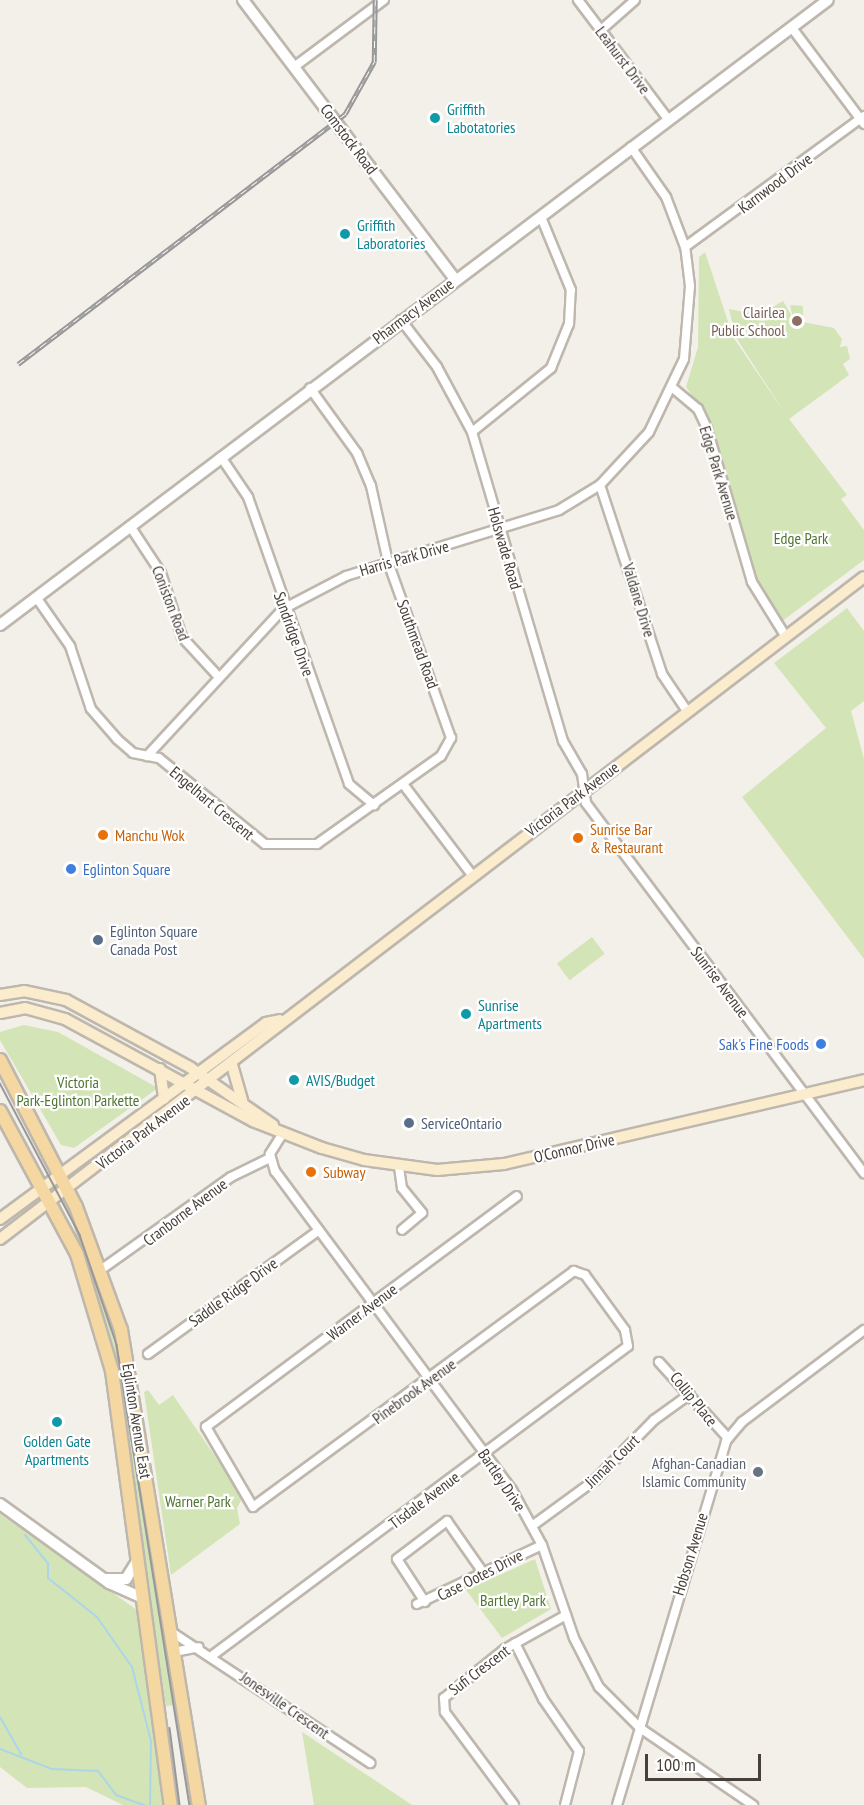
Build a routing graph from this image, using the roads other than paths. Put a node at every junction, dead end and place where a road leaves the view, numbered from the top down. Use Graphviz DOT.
graph roads {
  1 [pos="243,0"];
  2 [pos="384,0"];
  3 [pos="578,0"];
  4 [pos="635,0"];
  5 [pos="828,0"];
  6 [pos="792,28"];
  7 [pos="601,30"];
  8 [pos="294,67"];
  9 [pos="668,119"];
  10 [pos="863,120"];
  11 [pos="631,147"];
  12 [pos="541,217"];
  13 [pos="685,247"];
  14 [pos="455,279"];
  15 [pos="401,320"];
  16 [pos="310,388"];
  17 [pos="674,389"];
  18 [pos="472,432"];
  19 [pos="221,457"];
  20 [pos="600,485"];
  21 [pos="130,526"];
  22 [pos="499,531"];
  23 [pos="388,562"];
  24 [pos="864,577"];
  25 [pos="36,597"];
  26 [pos="284,609"];
  27 [pos="0,625"];
  28 [pos="786,637"];
  29 [pos="217,675"];
  30 [pos="687,711"];
  31 [pos="147,756"];
  32 [pos="403,784"];
  33 [pos="586,788"];
  34 [pos="374,805"];
  35 [pos="472,875"];
  36 [pos="0,995"];
  37 [pos="0,1013"];
  38 [pos="280,1020"];
  39 [pos="174,1059"];
  40 [pos="218,1059"];
  41 [pos="0,1060"];
  42 [pos="232,1065"];
  43 [pos="160,1069"];
  44 [pos="199,1073"];
  45 [pos="864,1080"];
  46 [pos="211,1081"];
  47 [pos="186,1083"];
  48 [pos="198,1091"];
  49 [pos="804,1093"];
  50 [pos="164,1099"];
  51 [pos="243,1104"];
  52 [pos="0,1111"];
  53 [pos="283,1133"];
  54 [pos="270,1158"];
  55 [pos="399,1167"];
  56 [pos="61,1173"];
  57 [pos="864,1173"];
  58 [pos="41,1188"];
  59 [pos="68,1189"];
  60 [pos="517,1196"];
  61 [pos="50,1203"];
  62 [pos="0,1219"];
  63 [pos="319,1230"];
  64 [pos="402,1230"];
  65 [pos="0,1239"];
  66 [pos="102,1269"];
  67 [pos="374,1304"];
  68 [pos="864,1330"];
  69 [pos="629,1341"];
  70 [pos="148,1354"];
  71 [pos="659,1362"];
  72 [pos="430,1380"];
  73 [pos="690,1394"];
  74 [pos="728,1438"];
  75 [pos="485,1454"];
  76 [pos="0,1504"];
  77 [pos="253,1507"];
  78 [pos="532,1526"];
  79 [pos="542,1545"];
  80 [pos="138,1560"];
  81 [pos="482,1571"];
  82 [pos="104,1578"];
  83 [pos="143,1598"];
  84 [pos="566,1615"];
  85 [pos="170,1631"];
  86 [pos="516,1643"];
  87 [pos="199,1647"];
  88 [pos="174,1652"];
  89 [pos="213,1655"];
  90 [pos="640,1728"];
  91 [pos="370,1763"];
  92 [pos="171,1805"];
  93 [pos="199,1805"];
  94 [pos="514,1805"];
  95 [pos="566,1805"];
  96 [pos="617,1805"];
  97 [pos="753,1805"];
  1 -- 8 [label="street, Comstock Road"];
  2 -- 8 [label="street"];
  3 -- 7 [label="street, Leahurst Drive"];
  4 -- 7 [label="street"];
  5 -- 6 [label="street, Pharmacy Avenue"];
  6 -- 9 [label="street, Pharmacy Avenue"];
  6 -- 10 [label="street"];
  7 -- 9 [label="street, Leahurst Drive"];
  8 -- 14 [label="street, Comstock Road"];
  9 -- 11 [label="street, Pharmacy Avenue"];
  10 -- 13 [label="street, Karnwood Drive"];
  11 -- 12 [label="street, Pharmacy Avenue"];
  11 -- 13 [label="street"];
  12 -- 14 [label="street, Pharmacy Avenue"];
  12 -- 18 [label="street"];
  13 -- 17 [label="street"];
  14 -- 15 [label="street, Pharmacy Avenue"];
  15 -- 16 [label="street, Pharmacy Avenue"];
  15 -- 18 [label="street, Holswade Road"];
  16 -- 19 [label="street, Pharmacy Avenue"];
  16 -- 23 [label="street, Southmead Road"];
  17 -- 20 [label="street, Harris Park Drive"];
  17 -- 28 [label="street, Edge Park Avenue"];
  18 -- 22 [label="street, Holswade Road"];
  19 -- 21 [label="street, Pharmacy Avenue"];
  19 -- 26 [label="street, Sundridge Drive"];
  20 -- 22 [label="street, Harris Park Drive"];
  20 -- 30 [label="street, Valdane Drive"];
  21 -- 25 [label="street, Pharmacy Avenue"];
  21 -- 29 [label="street, Coniston Road"];
  22 -- 23 [label="street, Harris Park Drive"];
  22 -- 33 [label="street, Holswade Road"];
  23 -- 26 [label="street, Harris Park Drive"];
  23 -- 32 [label="street, Southmead Road"];
  24 -- 28 [label="main road, Victoria Park Avenue"];
  25 -- 27 [label="street, Pharmacy Avenue"];
  25 -- 31 [label="street, Engelhart Crescent"];
  26 -- 29 [label="street, Harris Park Drive"];
  26 -- 34 [label="street, Sundridge Drive"];
  28 -- 30 [label="main road, Victoria Park Avenue"];
  29 -- 31 [label="street, Harris Park Drive"];
  30 -- 33 [label="main road, Victoria Park Avenue"];
  31 -- 34 [label="street, Engelhart Crescent"];
  32 -- 34 [label="street, Engelhart Crescent"];
  32 -- 35 [label="street"];
  33 -- 35 [label="main road, Victoria Park Avenue"];
  33 -- 49 [label="street, Sunrise Avenue"];
  35 -- 38 [label="main road, Victoria Park Avenue"];
  36 -- 39 [label="main road"];
  37 -- 43 [label="main road"];
  38 -- 40 [label="main road, Victoria Park Avenue"];
  38 -- 42 [label="main road, Victoria Park Avenue"];
  39 -- 40 [label="main road"];
  39 -- 44 [label="main road"];
  40 -- 44 [label="main road, Victoria Park Avenue"];
  41 -- 56 [label="main road, Eglinton Avenue East"];
  42 -- 46 [label="main road, Victoria Park Avenue"];
  42 -- 51 [label="main road"];
  43 -- 47 [label="main road"];
  43 -- 50 [label="main road"];
  44 -- 46 [label="main road"];
  44 -- 47 [label="main road, Victoria Park Avenue"];
  45 -- 49 [label="main road, O'Connor Drive"];
  46 -- 48 [label="main road, Victoria Park Avenue"];
  46 -- 51 [label="main road, O'Connor Drive"];
  47 -- 48 [label="main road"];
  47 -- 50 [label="main road, Victoria Park Avenue"];
  48 -- 53 [label="main road, O'Connor Drive"];
  48 -- 59 [label="main road, Victoria Park Avenue"];
  49 -- 55 [label="main road, O'Connor Drive"];
  49 -- 57 [label="street, Sunrise Avenue"];
  50 -- 56 [label="main road, Victoria Park Avenue"];
  51 -- 53 [label="main road, O'Connor Drive"];
  52 -- 58 [label="main road, Eglinton Avenue East"];
  53 -- 54 [label="street"];
  53 -- 55 [label="main road, O'Connor Drive"];
  54 -- 63 [label="street, Bartley Drive"];
  54 -- 66 [label="street, Cranborne Avenue"];
  55 -- 64 [label="street"];
  56 -- 58 [label="main road, Victoria Park Avenue"];
  56 -- 59 [label="main road, Eglinton Avenue East"];
  58 -- 61 [label="main road, Eglinton Avenue East"];
  58 -- 62 [label="main road, Victoria Park Avenue"];
  59 -- 61 [label="main road, Victoria Park Avenue"];
  59 -- 66 [label="main road, Eglinton Avenue East"];
  60 -- 67 [label="street, Warner Avenue"];
  61 -- 65 [label="main road, Victoria Park Avenue"];
  61 -- 80 [label="main road, Eglinton Avenue East"];
  63 -- 67 [label="street, Bartley Drive"];
  63 -- 70 [label="street, Saddle Ridge Drive"];
  66 -- 85 [label="main road, Eglinton Avenue East"];
  67 -- 72 [label="street, Bartley Drive"];
  67 -- 77 [label="street, Warner Avenue"];
  68 -- 74 [label="street"];
  69 -- 72 [label="street, Pinebrook Avenue"];
  69 -- 75 [label="street, Tisdale Avenue"];
  71 -- 73 [label="street, Collip Place"];
  72 -- 75 [label="street, Bartley Drive"];
  72 -- 77 [label="street, Pinebrook Avenue"];
  73 -- 74 [label="street, Collip Place"];
  73 -- 78 [label="street, Jinnah Court"];
  74 -- 90 [label="street, Hobson Avenue"];
  75 -- 78 [label="street, Bartley Drive"];
  75 -- 89 [label="street, Tisdale Avenue"];
  76 -- 82 [label="street"];
  78 -- 79 [label="street, Bartley Drive"];
  79 -- 81 [label="street, Case Ootes Drive"];
  79 -- 84 [label="street, Bartley Drive"];
  80 -- 82 [label="street"];
  80 -- 83 [label="main road, Eglinton Avenue East"];
  81 -- 81 [label="street, Case Ootes Drive"];
  82 -- 83 [label="street"];
  83 -- 92 [label="main road, Eglinton Avenue East"];
  84 -- 86 [label="street, Sufi Crescent"];
  84 -- 90 [label="street, Bartley Drive"];
  85 -- 87 [label="street, Jonesville Crescent"];
  85 -- 88 [label="main road, Eglinton Avenue East"];
  86 -- 94 [label="street, Sufi Crescent"];
  86 -- 95 [label="street"];
  87 -- 88 [label="street"];
  87 -- 89 [label="street, Jonesville Crescent"];
  88 -- 93 [label="main road, Eglinton Avenue East"];
  89 -- 91 [label="street, Jonesville Crescent"];
  90 -- 96 [label="street, Hobson Avenue"];
  90 -- 97 [label="street, Bartley Drive"];
}
